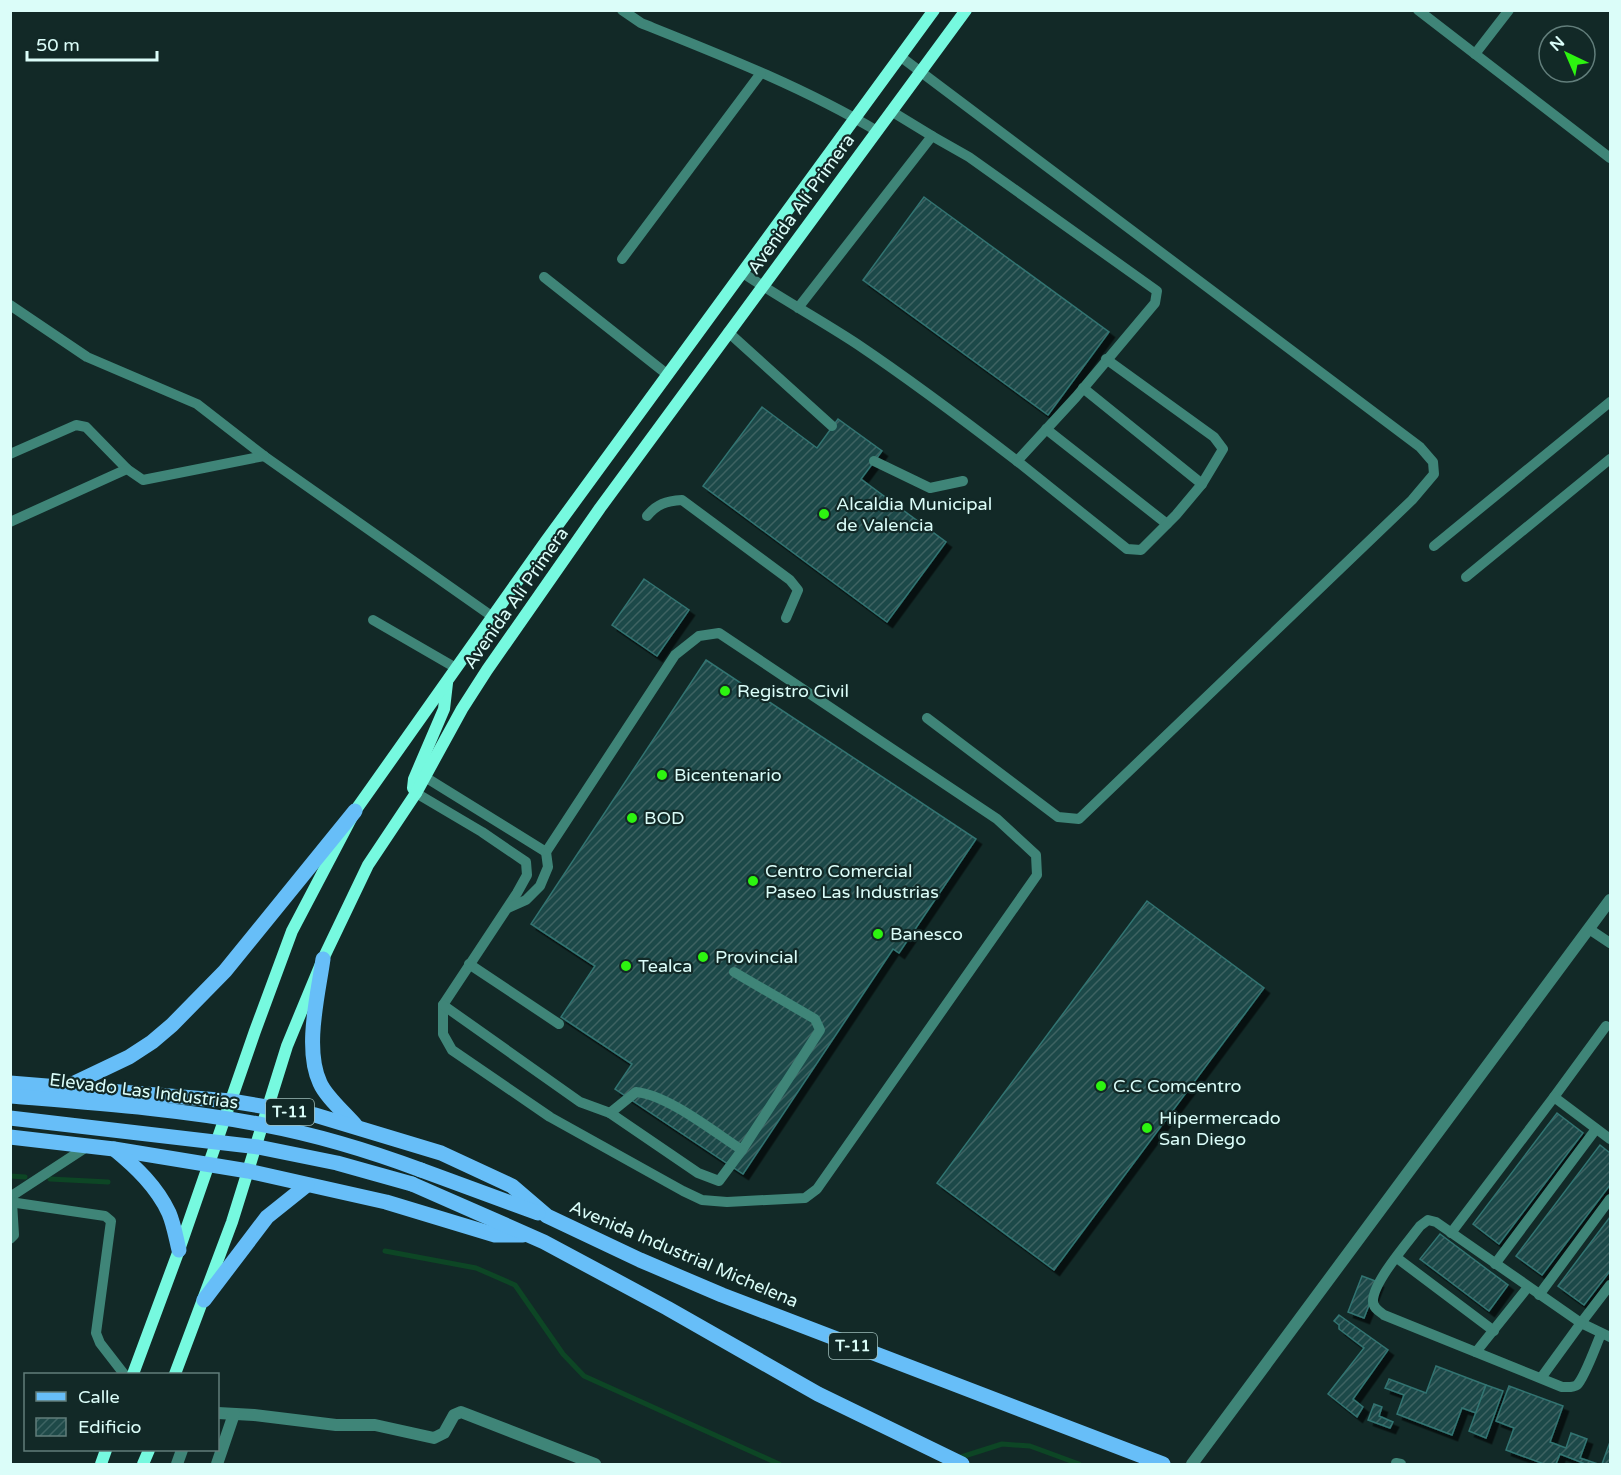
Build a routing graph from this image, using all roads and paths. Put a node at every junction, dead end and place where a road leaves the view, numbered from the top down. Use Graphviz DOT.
graph roads {
  1 [pos="622,10"];
  2 [pos="934,10"];
  3 [pos="966,10"];
  4 [pos="1418,10"];
  5 [pos="1509,10"];
  6 [pos="1475,54"];
  7 [pos="901,57"];
  8 [pos="921,72"];
  9 [pos="760,73"];
  10 [pos="891,111"];
  11 [pos="855,118"];
  12 [pos="877,131"];
  13 [pos="932,136"];
  14 [pos="1611,158"];
  15 [pos="622,259"];
  16 [pos="743,273"];
  17 [pos="544,277"];
  18 [pos="764,286"];
  19 [pos="10,306"];
  20 [pos="798,308"];
  21 [pos="728,332"];
  22 [pos="1106,359"];
  23 [pos="668,375"];
  24 [pos="1083,388"];
  25 [pos="1611,402"];
  26 [pos="832,426"];
  27 [pos="1046,429"];
  28 [pos="10,454"];
  29 [pos="264,456"];
  30 [pos="1611,459"];
  31 [pos="874,461"];
  32 [pos="1017,461"];
  33 [pos="127,469"];
  34 [pos="963,481"];
  35 [pos="1202,484"];
  36 [pos="647,516"];
  37 [pos="10,522"];
  38 [pos="1167,524"];
  39 [pos="1434,546"];
  40 [pos="1466,577"];
  41 [pos="493,617"];
  42 [pos="786,618"];
  43 [pos="373,620"];
  44 [pos="456,668"];
  45 [pos="447,682"];
  46 [pos="927,718"];
  47 [pos="425,777"];
  48 [pos="416,793"];
  49 [pos="355,811"];
  50 [pos="546,852"];
  51 [pos="1611,900"];
  52 [pos="507,909"];
  53 [pos="1589,929"];
  54 [pos="1611,943"];
  55 [pos="323,959"];
  56 [pos="469,964"];
  57 [pos="734,972"];
  58 [pos="443,1005"];
  59 [pos="559,1024"];
  60 [pos="1606,1026"];
  61 [pos="10,1083"];
  62 [pos="63,1088"];
  63 [pos="10,1096"];
  64 [pos="1554,1096"];
  65 [pos="231,1101"];
  66 [pos="266,1107"];
  67 [pos="610,1113"];
  68 [pos="10,1118"];
  69 [pos="356,1126"];
  70 [pos="1596,1128"];
  71 [pos="10,1137"];
  72 [pos="1611,1139"];
  73 [pos="88,1146"];
  74 [pos="114,1149"];
  75 [pos="742,1150"];
  76 [pos="209,1164"];
  77 [pos="248,1171"];
  78 [pos="307,1185"];
  79 [pos="1611,1199"];
  80 [pos="11,1200"];
  81 [pos="547,1216"];
  82 [pos="1451,1233"];
  83 [pos="529,1235"];
  84 [pos="10,1239"];
  85 [pos="179,1250"];
  86 [pos="1397,1258"];
  87 [pos="1496,1264"];
  88 [pos="1611,1285"];
  89 [pos="1528,1287"];
  90 [pos="1539,1295"];
  91 [pos="204,1299"];
  92 [pos="1581,1323"];
  93 [pos="1494,1331"];
  94 [pos="1606,1335"];
  95 [pos="1476,1352"];
  96 [pos="123,1373"];
  97 [pos="133,1373"];
  98 [pos="176,1373"];
  99 [pos="1541,1378"];
  100 [pos="219,1413"];
  101 [pos="234,1413"];
  102 [pos="217,1464"];
  103 [pos="595,1464"];
  104 [pos="963,1464"];
  105 [pos="1163,1464"];
  106 [pos="1192,1464"];
  1 -- 9 [label="lane"];
  2 -- 7 [label="main road, Avenida Alí Primera"];
  3 -- 8 [label="main road, Avenida Alí Primera"];
  4 -- 6 [label="lane"];
  5 -- 6 [label="lane"];
  6 -- 14 [label="lane"];
  7 -- 8 [label="lane"];
  7 -- 11 [label="main road, Avenida Alí Primera"];
  8 -- 10 [label="main road, Avenida Alí Primera"];
  8 -- 46 [label="lane"];
  9 -- 11 [label="lane"];
  9 -- 15 [label="lane"];
  10 -- 12 [label="main road, Avenida Alí Primera"];
  10 -- 13 [label="lane"];
  11 -- 12 [label="lane"];
  11 -- 16 [label="main road, Avenida Alí Primera"];
  12 -- 18 [label="main road, Avenida Alí Primera"];
  13 -- 20 [label="lane"];
  13 -- 22 [label="lane"];
  16 -- 18 [label="lane"];
  16 -- 23 [label="main road, Avenida Alí Primera"];
  17 -- 23 [label="lane"];
  18 -- 20 [label="lane"];
  18 -- 21 [label="main road, Avenida Alí Primera"];
  19 -- 29 [label="lane"];
  20 -- 32 [label="lane"];
  21 -- 26 [label="lane"];
  21 -- 47 [label="main road, Avenida Alí Primera"];
  22 -- 24 [label="lane"];
  22 -- 35 [label="lane"];
  23 -- 41 [label="main road, Avenida Alí Primera"];
  24 -- 27 [label="lane"];
  24 -- 35 [label="lane"];
  25 -- 39 [label="lane"];
  27 -- 32 [label="lane"];
  27 -- 38 [label="lane"];
  28 -- 33 [label="lane"];
  29 -- 33 [label="lane"];
  29 -- 41 [label="lane"];
  30 -- 40 [label="lane"];
  31 -- 34 [label="lane"];
  32 -- 38 [label="lane"];
  33 -- 37 [label="lane"];
  35 -- 38 [label="lane"];
  36 -- 42 [label="lane"];
  41 -- 44 [label="main road, Avenida Alí Primera"];
  43 -- 44 [label="lane"];
  44 -- 45 [label="main road, Avenida Alí Primera"];
  45 -- 48 [label="main road"];
  45 -- 49 [label="main road, Avenida Alí Primera"];
  47 -- 48 [label="main road, Avenida Alí Primera"];
  47 -- 50 [label="lane"];
  48 -- 52 [label="lane"];
  48 -- 55 [label="main road, Avenida Alí Primera"];
  49 -- 62 [label="main road"];
  49 -- 65 [label="main road, Avenida Alí Primera"];
  50 -- 52 [label="lane"];
  50 -- 58 [label="lane"];
  51 -- 53 [label="street"];
  52 -- 56 [label="lane"];
  53 -- 54 [label="lane"];
  53 -- 106 [label="street"];
  55 -- 66 [label="main road, Avenida Alí Primera"];
  55 -- 69 [label="main road"];
  56 -- 58 [label="lane"];
  56 -- 59 [label="lane"];
  57 -- 75 [label="lane"];
  58 -- 67 [label="lane"];
  60 -- 64 [label="lane"];
  61 -- 62 [label="main road, Avenida Industrial Michelena / T-11"];
  62 -- 65 [label="main road, Avenida Industrial Michelena / T-11"];
  63 -- 81 [label="main road, Elevado Las Industrias / T-11, bridge"];
  64 -- 70 [label="lane"];
  64 -- 82 [label="lane"];
  65 -- 66 [label="main road, Avenida Industrial Michelena / T-11"];
  65 -- 76 [label="main road, Avenida Alí Primera"];
  66 -- 69 [label="main road, Avenida Industrial Michelena / T-11"];
  66 -- 77 [label="main road, Avenida Alí Primera"];
  67 -- 75 [label="lane"];
  67 -- 75 [label="lane"];
  68 -- 83 [label="main road, T-11, bridge"];
  69 -- 81 [label="main road, Avenida Industrial Michelena / T-11"];
  70 -- 72 [label="lane"];
  70 -- 87 [label="lane"];
  71 -- 73 [label="main road, T-11"];
  73 -- 74 [label="main road, T-11"];
  73 -- 80 [label="lane"];
  74 -- 76 [label="main road, T-11"];
  74 -- 85 [label="main road"];
  76 -- 77 [label="main road, T-11"];
  76 -- 85 [label="main road, Avenida Alí Primera"];
  77 -- 78 [label="main road, T-11"];
  77 -- 91 [label="main road, Avenida Alí Primera"];
  78 -- 83 [label="main road, T-11"];
  78 -- 91 [label="main road"];
  79 -- 90 [label="lane"];
  80 -- 84 [label="lane"];
  80 -- 96 [label="lane"];
  81 -- 105 [label="main road, Avenida Industrial Michelena / T-11"];
  82 -- 86 [label="lane"];
  82 -- 87 [label="lane"];
  83 -- 104 [label="main road, T-11"];
  85 -- 97 [label="main road, Avenida Alí Primera"];
  86 -- 93 [label="lane"];
  86 -- 95 [label="lane"];
  87 -- 89 [label="lane"];
  88 -- 92 [label="lane"];
  89 -- 90 [label="lane"];
  89 -- 93 [label="lane"];
  90 -- 92 [label="lane"];
  91 -- 98 [label="main road, Avenida Alí Primera"];
  92 -- 94 [label="lane"];
  92 -- 99 [label="lane"];
  93 -- 95 [label="lane"];
  94 -- 99 [label="lane"];
  95 -- 99 [label="lane"];
  100 -- 101 [label="street"];
  101 -- 102 [label="street"];
  101 -- 103 [label="street"];
}
